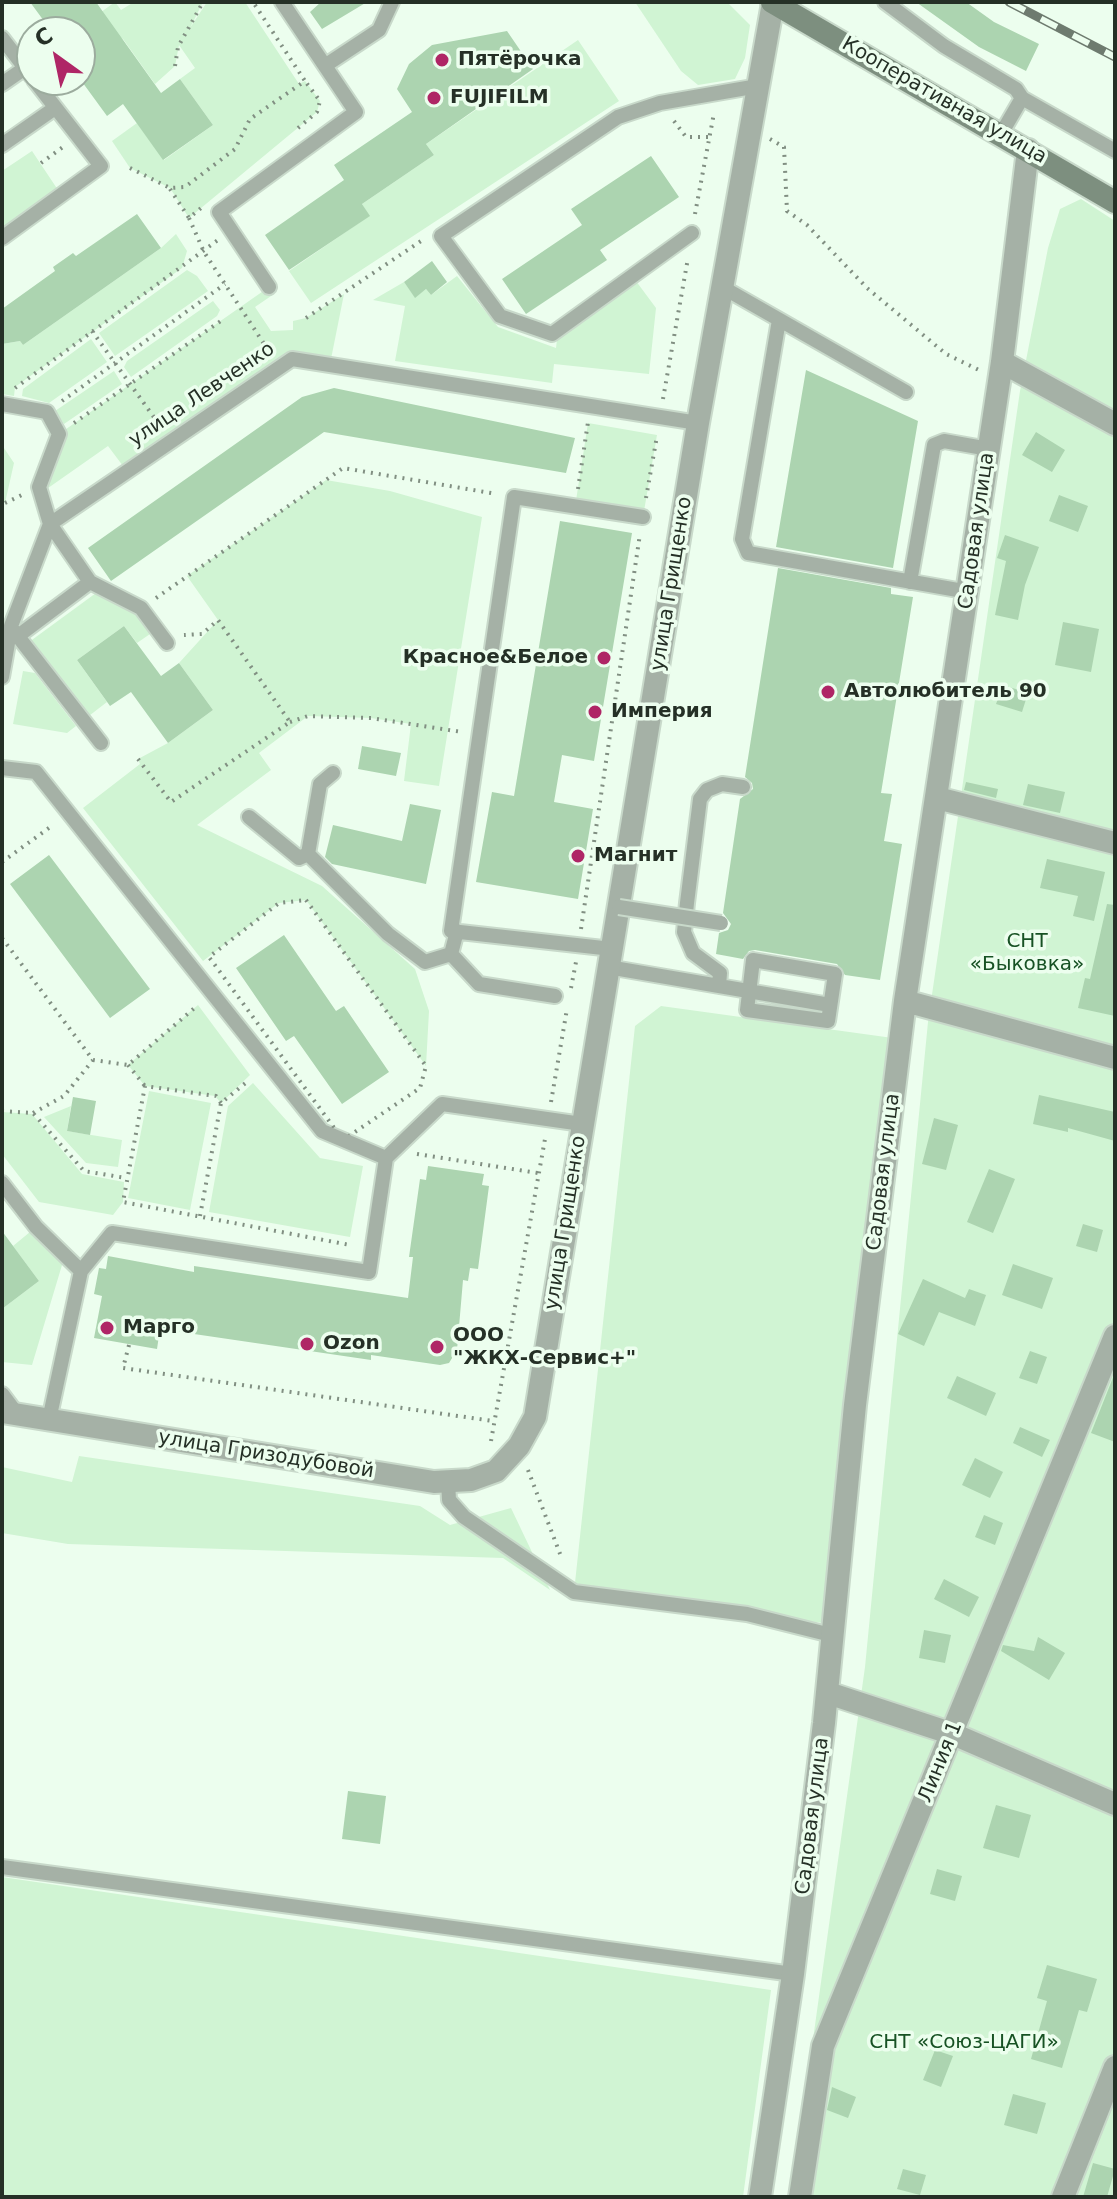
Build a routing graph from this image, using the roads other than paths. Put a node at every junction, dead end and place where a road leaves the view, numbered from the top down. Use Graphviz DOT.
graph roads {
  1 [pos="282,2"];
  2 [pos="392,2"];
  3 [pos="773,2"];
  4 [pos="885,2"];
  5 [pos="2,38"];
  6 [pos="16,56"];
  7 [pos="326,65"];
  8 [pos="758,86"];
  9 [pos="46,96"];
  10 [pos="1022,98"];
  11 [pos="55,108"];
  12 [pos="1001,134"];
  13 [pos="2,145"];
  14 [pos="1028,150"];
  15 [pos="1115,151"];
  16 [pos="1115,202"];
  17 [pos="692,233"];
  18 [pos="2,238"];
  19 [pos="269,287"];
  20 [pos="722,287"];
  21 [pos="779,320"];
  22 [pos="1001,370"];
  23 [pos="906,392"];
  24 [pos="8,405"];
  25 [pos="698,423"];
  26 [pos="1115,424"];
  27 [pos="989,449"];
  28 [pos="643,517"];
  29 [pos="50,524"];
  30 [pos="90,582"];
  31 [pos="910,582"];
  32 [pos="969,592"];
  33 [pos="14,631"];
  34 [pos="164,640"];
  35 [pos="2,677"];
  36 [pos="101,743"];
  37 [pos="2,768"];
  38 [pos="333,773"];
  39 [pos="743,787"];
  40 [pos="937,798"];
  41 [pos="249,817"];
  42 [pos="1115,843"];
  43 [pos="308,854"];
  44 [pos="619,907"];
  45 [pos="721,923"];
  46 [pos="457,931"];
  47 [pos="451,954"];
  48 [pos="610,958"];
  49 [pos="719,986"];
  50 [pos="750,991"];
  51 [pos="562,994"];
  52 [pos="905,1001"];
  53 [pos="1115,1058"];
  54 [pos="582,1124"];
  55 [pos="390,1154"];
  56 [pos="2,1183"];
  57 [pos="81,1271"];
  58 [pos="1115,1336"];
  59 [pos="2,1394"];
  60 [pos="9,1413"];
  61 [pos="49,1420"];
  62 [pos="519,1446"];
  63 [pos="448,1481"];
  64 [pos="831,1635"];
  65 [pos="828,1693"];
  66 [pos="953,1734"];
  67 [pos="1115,1804"];
  68 [pos="2,1867"];
  69 [pos="793,1974"];
  70 [pos="1115,2067"];
  71 [pos="760,2197"];
  72 [pos="800,2197"];
  73 [pos="1063,2197"];
  1 -- 7 [label="lane"];
  2 -- 7 [label="lane"];
  3 -- 8 [label="street, улица Грищенко"];
  3 -- 12 [label="main road, Кооперативная улица"];
  4 -- 10 [label="lane"];
  5 -- 6 [label="lane"];
  7 -- 19 [label="lane"];
  8 -- 17 [label="lane"];
  8 -- 20 [label="street, улица Грищенко"];
  9 -- 11 [label="lane"];
  10 -- 12 [label="lane"];
  10 -- 15 [label="lane"];
  11 -- 13 [label="lane"];
  11 -- 18 [label="lane"];
  12 -- 14 [label="main road, Кооперативная улица"];
  14 -- 16 [label="main road, Кооперативная улица"];
  14 -- 22 [label="street, Садовая улица"];
  20 -- 21 [label="lane"];
  20 -- 25 [label="street, улица Грищенко"];
  21 -- 23 [label="lane"];
  21 -- 31 [label="lane"];
  22 -- 26 [label="street"];
  22 -- 27 [label="street, Садовая улица"];
  24 -- 29 [label="lane"];
  25 -- 29 [label="lane, улица Левченко"];
  25 -- 44 [label="street, улица Грищенко"];
  27 -- 31 [label="lane"];
  27 -- 32 [label="street, Садовая улица"];
  28 -- 46 [label="lane"];
  29 -- 30 [label="lane"];
  29 -- 33 [label="lane"];
  30 -- 33 [label="lane"];
  30 -- 34 [label="lane"];
  31 -- 32 [label="lane"];
  32 -- 40 [label="street, Садовая улица"];
  33 -- 35 [label="lane"];
  33 -- 36 [label="lane"];
  37 -- 55 [label="lane"];
  38 -- 43 [label="lane"];
  39 -- 49 [label="lane"];
  40 -- 42 [label="street"];
  40 -- 52 [label="street, Садовая улица"];
  41 -- 43 [label="lane"];
  43 -- 47 [label="lane"];
  44 -- 45 [label="lane, bridge"];
  44 -- 48 [label="street, улица Грищенко"];
  46 -- 47 [label="lane"];
  46 -- 48 [label="lane"];
  47 -- 51 [label="lane"];
  48 -- 49 [label="lane"];
  48 -- 54 [label="street, улица Грищенко"];
  49 -- 50 [label="lane"];
  50 -- 50 [label="lane"];
  52 -- 53 [label="street"];
  52 -- 64 [label="street, Садовая улица"];
  54 -- 55 [label="lane"];
  54 -- 62 [label="street, улица Грищенко"];
  55 -- 57 [label="lane"];
  56 -- 57 [label="lane"];
  57 -- 61 [label="lane"];
  58 -- 66 [label="street, Линия 1"];
  59 -- 60 [label="lane"];
  60 -- 61 [label="street, улица Гризодубовой"];
  61 -- 63 [label="street, улица Гризодубовой"];
  62 -- 63 [label="street, улица Гризодубовой"];
  63 -- 64 [label="lane"];
  64 -- 65 [label="street, Садовая улица"];
  65 -- 66 [label="street"];
  65 -- 69 [label="street, Садовая улица"];
  66 -- 67 [label="street"];
  66 -- 72 [label="street, Линия 1"];
  68 -- 69 [label="lane"];
  69 -- 71 [label="street, Садовая улица"];
  70 -- 73 [label="street"];
}
